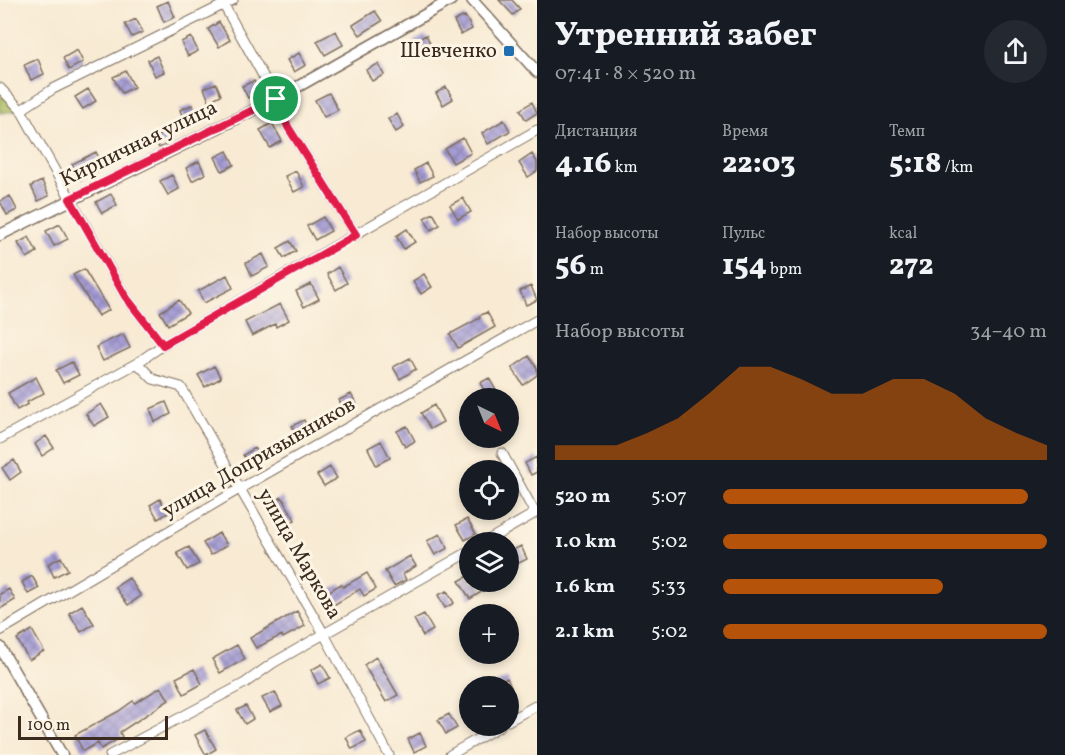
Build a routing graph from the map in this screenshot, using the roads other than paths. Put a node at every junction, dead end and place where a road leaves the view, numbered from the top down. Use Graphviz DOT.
graph roads {
  1 [pos="233,0"];
  2 [pos="452,0"];
  3 [pos="472,0"];
  4 [pos="222,3"];
  5 [pos="537,72"];
  6 [pos="0,88"];
  7 [pos="276,99"];
  8 [pos="21,110"];
  9 [pos="537,130"];
  10 [pos="70,199"];
  11 [pos="0,235"];
  12 [pos="356,235"];
  13 [pos="537,320"];
  14 [pos="163,345"];
  15 [pos="137,363"];
  16 [pos="0,439"];
  17 [pos="502,453"];
  18 [pos="241,488"];
  19 [pos="536,513"];
  20 [pos="502,532"];
  21 [pos="459,557"];
  22 [pos="0,631"];
  23 [pos="324,634"];
  24 [pos="0,647"];
  25 [pos="537,705"];
  26 [pos="519,715"];
  27 [pos="483,736"];
  28 [pos="62,755"];
  29 [pos="110,755"];
  30 [pos="389,755"];
  31 [pos="450,755"];
  1 -- 4 [label="street"];
  2 -- 7 [label="street, Кирпичная улица"];
  3 -- 5 [label="street"];
  4 -- 7 [label="street"];
  4 -- 8 [label="street"];
  6 -- 8 [label="street"];
  7 -- 10 [label="street, Кирпичная улица"];
  7 -- 12 [label="street"];
  8 -- 10 [label="street"];
  9 -- 12 [label="street"];
  10 -- 11 [label="street, Кирпичная улица"];
  10 -- 14 [label="street"];
  12 -- 14 [label="street"];
  13 -- 18 [label="street, улица Допризывников"];
  14 -- 15 [label="street"];
  15 -- 16 [label="street"];
  15 -- 18 [label="street, улица Маркова"];
  17 -- 19 [label="street"];
  18 -- 22 [label="street, улица Допризывников"];
  18 -- 23 [label="street, улица Маркова"];
  19 -- 20 [label="street"];
  21 -- 23 [label="street"];
  23 -- 29 [label="street"];
  23 -- 30 [label="street, улица Маркова"];
  24 -- 28 [label="street"];
  25 -- 26 [label="street"];
  27 -- 31 [label="street"];
}
